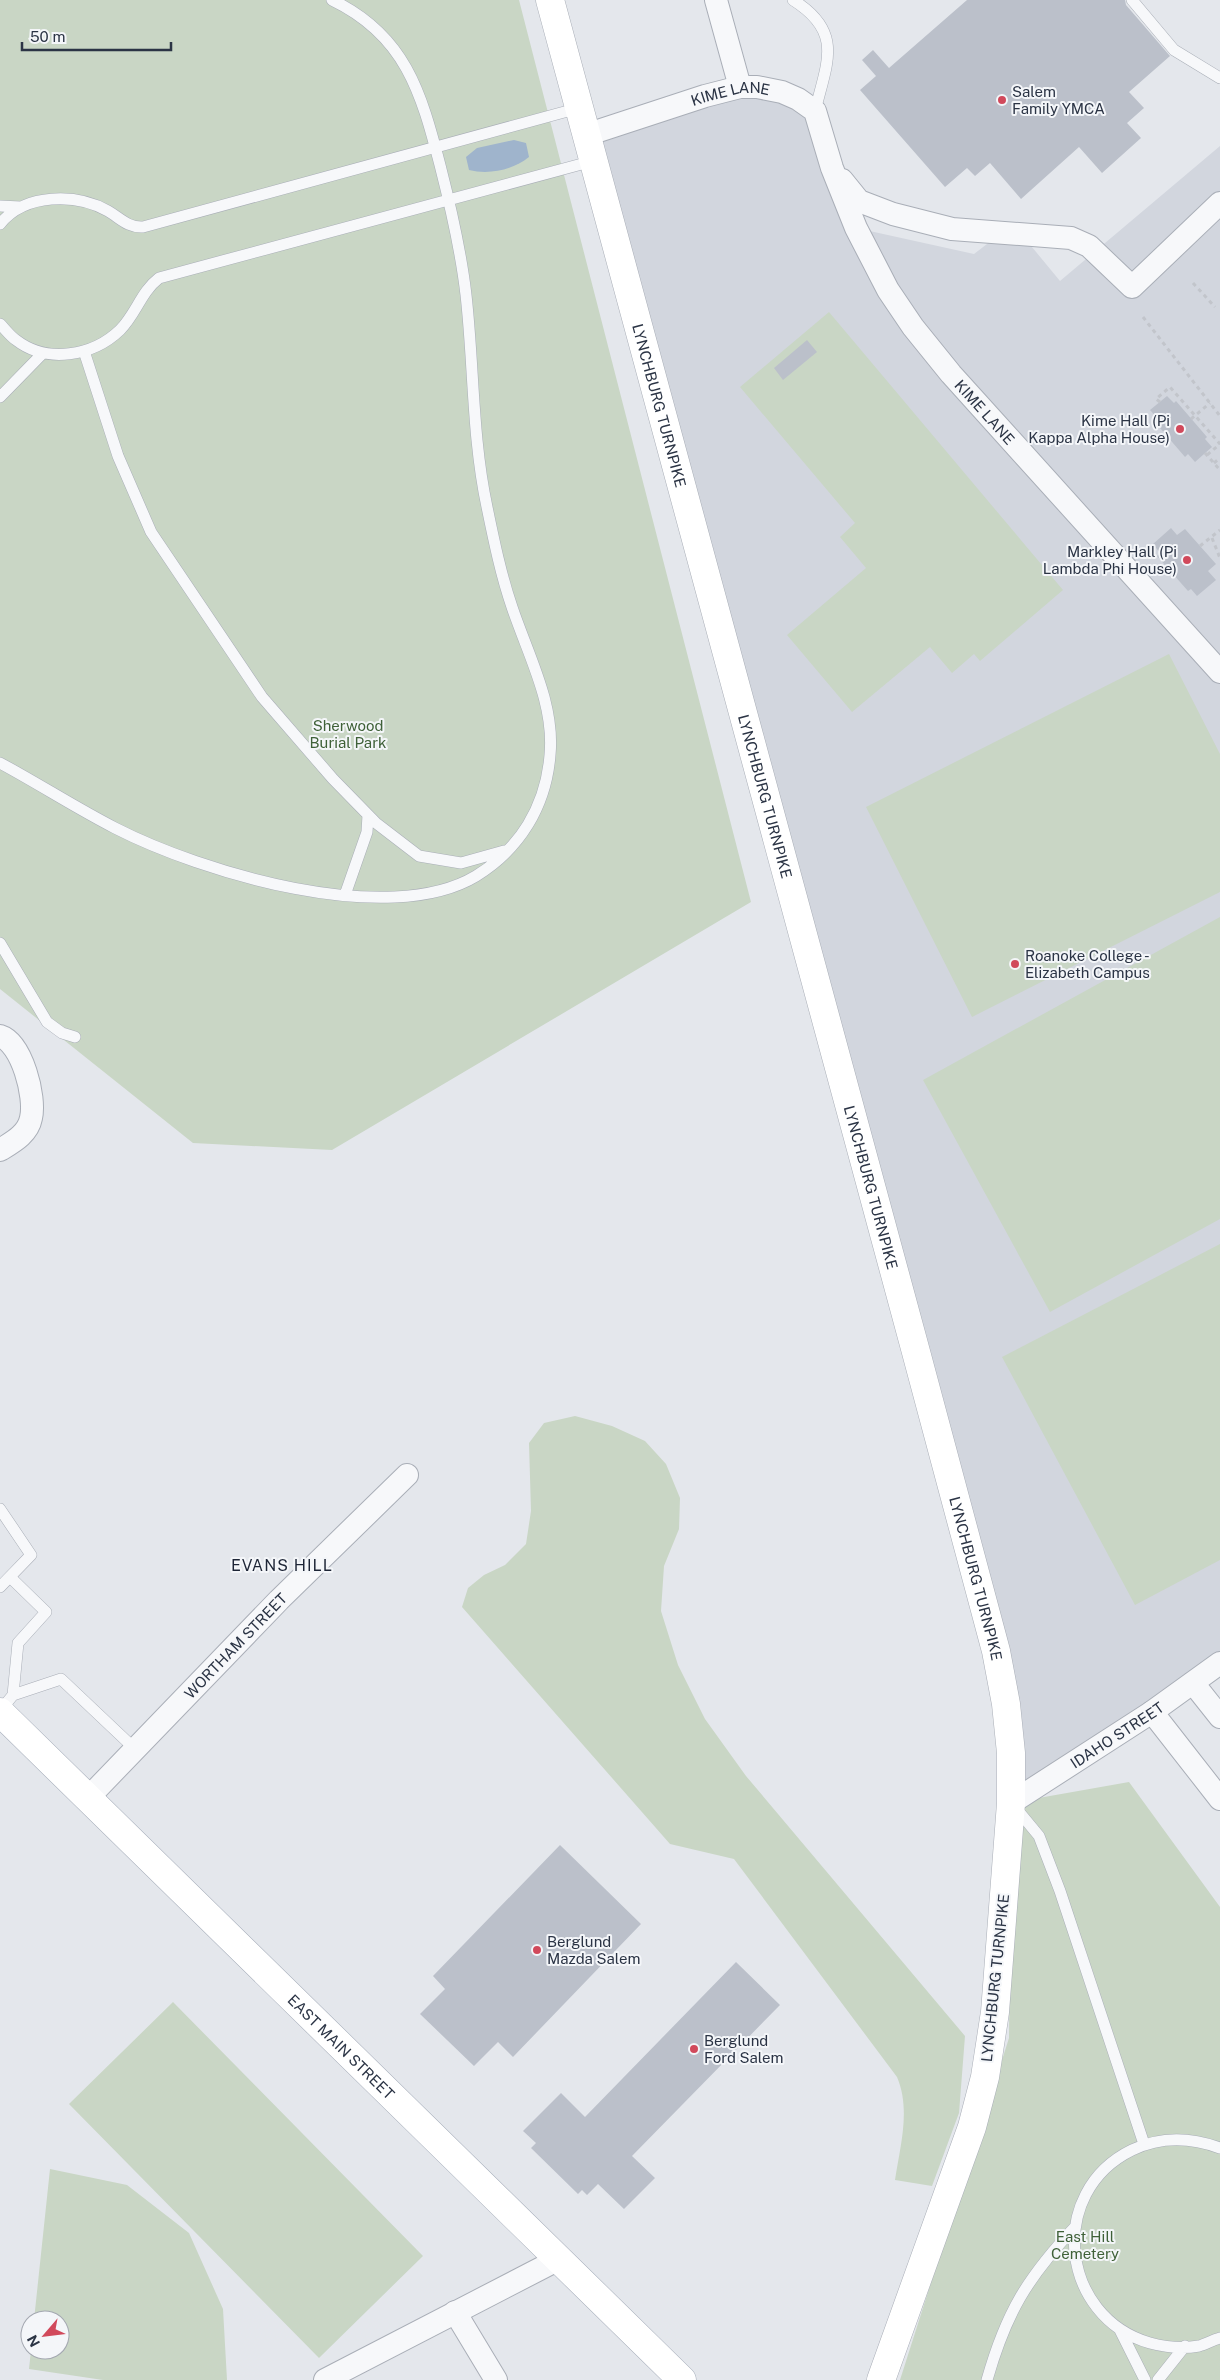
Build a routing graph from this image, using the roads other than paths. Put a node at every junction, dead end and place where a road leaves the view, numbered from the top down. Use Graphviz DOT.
graph roads {
  1 [pos="332,0"];
  2 [pos="550,0"];
  3 [pos="793,0"];
  4 [pos="1132,0"];
  5 [pos="718,1"];
  6 [pos="1220,78"];
  7 [pos="740,87"];
  8 [pos="579,108"];
  9 [pos="815,111"];
  10 [pos="586,135"];
  11 [pos="435,147"];
  12 [pos="593,162"];
  13 [pos="832,168"];
  14 [pos="448,199"];
  15 [pos="1220,203"];
  16 [pos="0,206"];
  17 [pos="20,207"];
  18 [pos="0,224"];
  19 [pos="0,324"];
  20 [pos="84,351"];
  21 [pos="43,353"];
  22 [pos="0,397"];
  23 [pos="1220,672"];
  24 [pos="0,763"];
  25 [pos="368,815"];
  26 [pos="508,850"];
  27 [pos="345,895"];
  28 [pos="0,943"];
  29 [pos="0,1036"];
  30 [pos="75,1037"];
  31 [pos="0,1150"];
  32 [pos="407,1475"];
  33 [pos="0,1509"];
  34 [pos="10,1577"];
  35 [pos="0,1587"];
  36 [pos="1220,1663"];
  37 [pos="1193,1683"];
  38 [pos="4,1706"];
  39 [pos="1152,1712"];
  40 [pos="1220,1717"];
  41 [pos="135,1749"];
  42 [pos="88,1798"];
  43 [pos="1220,1799"];
  44 [pos="1011,1803"];
  45 [pos="1144,2144"];
  46 [pos="1220,2148"];
  47 [pos="1075,2227"];
  48 [pos="557,2260"];
  49 [pos="455,2312"];
  50 [pos="1118,2328"];
  51 [pos="1220,2338"];
  52 [pos="1185,2346"];
  53 [pos="325,2380"];
  54 [pos="496,2380"];
  55 [pos="682,2380"];
  56 [pos="881,2380"];
  57 [pos="987,2380"];
  58 [pos="1145,2380"];
  59 [pos="1158,2380"];
  1 -- 11 [label="lane"];
  2 -- 8 [label="street, LYNCHBURG TURNPIKE"];
  3 -- 9 [label="lane"];
  4 -- 6 [label="lane"];
  5 -- 7 [label="street"];
  7 -- 9 [label="street, KIME LANE"];
  7 -- 10 [label="street, KIME LANE"];
  8 -- 10 [label="street, LYNCHBURG TURNPIKE"];
  8 -- 11 [label="lane"];
  9 -- 13 [label="street, KIME LANE"];
  10 -- 12 [label="street, LYNCHBURG TURNPIKE"];
  11 -- 14 [label="lane"];
  11 -- 17 [label="lane"];
  12 -- 14 [label="lane"];
  12 -- 44 [label="street, LYNCHBURG TURNPIKE"];
  13 -- 15 [label="street, KIME LANE"];
  13 -- 23 [label="street, KIME LANE"];
  14 -- 20 [label="lane"];
  14 -- 26 [label="lane"];
  16 -- 17 [label="lane"];
  17 -- 18 [label="lane"];
  19 -- 21 [label="lane"];
  20 -- 21 [label="lane"];
  20 -- 25 [label="lane"];
  21 -- 22 [label="lane"];
  24 -- 27 [label="lane"];
  25 -- 26 [label="lane"];
  25 -- 27 [label="lane"];
  26 -- 27 [label="lane"];
  28 -- 30 [label="lane"];
  29 -- 31 [label="street"];
  32 -- 41 [label="street, WORTHAM STREET"];
  33 -- 34 [label="lane"];
  34 -- 35 [label="lane"];
  34 -- 38 [label="lane"];
  36 -- 37 [label="street, IDAHO STREET"];
  37 -- 39 [label="street, IDAHO STREET"];
  37 -- 40 [label="street"];
  38 -- 41 [label="lane"];
  38 -- 42 [label="street, EAST MAIN STREET"];
  39 -- 43 [label="street"];
  39 -- 44 [label="street, IDAHO STREET"];
  41 -- 42 [label="street, WORTHAM STREET"];
  42 -- 48 [label="street, EAST MAIN STREET"];
  44 -- 45 [label="lane"];
  44 -- 56 [label="street, LYNCHBURG TURNPIKE"];
  45 -- 46 [label="lane"];
  45 -- 47 [label="lane"];
  47 -- 50 [label="lane"];
  47 -- 57 [label="lane"];
  48 -- 49 [label="street"];
  48 -- 55 [label="street, EAST MAIN STREET"];
  49 -- 53 [label="street"];
  49 -- 54 [label="street"];
  50 -- 52 [label="lane"];
  50 -- 58 [label="lane"];
  51 -- 52 [label="lane"];
  52 -- 59 [label="lane"];
}
